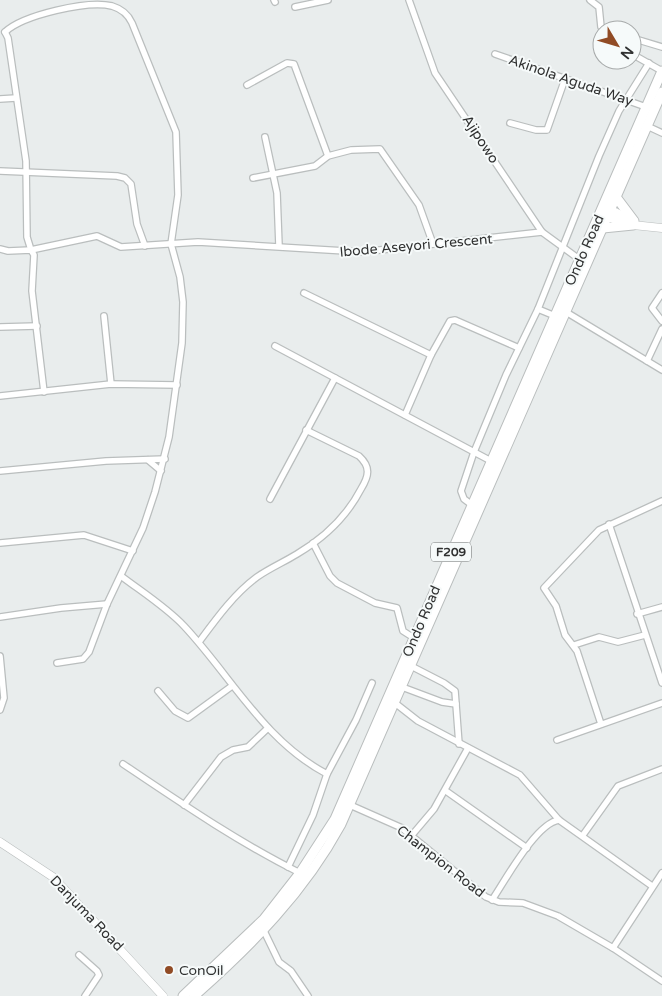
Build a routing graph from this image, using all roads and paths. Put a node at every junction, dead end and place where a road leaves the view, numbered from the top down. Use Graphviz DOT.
graph roads {
  1 [pos="328,0"];
  2 [pos="409,0"];
  3 [pos="590,0"];
  4 [pos="295,7"];
  5 [pos="600,20"];
  6 [pos="2,31"];
  7 [pos="642,41"];
  8 [pos="662,47"];
  9 [pos="495,54"];
  10 [pos="642,59"];
  11 [pos="649,63"];
  12 [pos="662,71"];
  13 [pos="564,79"];
  14 [pos="247,85"];
  15 [pos="662,92"];
  16 [pos="16,98"];
  17 [pos="0,99"];
  18 [pos="626,99"];
  19 [pos="646,107"];
  20 [pos="510,123"];
  21 [pos="647,126"];
  22 [pos="662,133"];
  23 [pos="265,137"];
  24 [pos="328,156"];
  25 [pos="0,171"];
  26 [pos="27,172"];
  27 [pos="274,174"];
  28 [pos="253,178"];
  29 [pos="616,197"];
  30 [pos="605,212"];
  31 [pos="636,224"];
  32 [pos="603,228"];
  33 [pos="662,228"];
  34 [pos="542,232"];
  35 [pos="171,244"];
  36 [pos="433,244"];
  37 [pos="145,246"];
  38 [pos="278,246"];
  39 [pos="562,247"];
  40 [pos="0,249"];
  41 [pos="31,250"];
  42 [pos="579,259"];
  43 [pos="304,293"];
  44 [pos="662,293"];
  45 [pos="538,309"];
  46 [pos="566,312"];
  47 [pos="104,316"];
  48 [pos="555,316"];
  49 [pos="662,321"];
  50 [pos="0,326"];
  51 [pos="36,326"];
  52 [pos="662,329"];
  53 [pos="275,346"];
  54 [pos="519,348"];
  55 [pos="431,355"];
  56 [pos="647,361"];
  57 [pos="662,370"];
  58 [pos="335,378"];
  59 [pos="111,384"];
  60 [pos="177,385"];
  61 [pos="44,392"];
  62 [pos="0,396"];
  63 [pos="405,415"];
  64 [pos="306,430"];
  65 [pos="474,452"];
  66 [pos="165,459"];
  67 [pos="148,460"];
  68 [pos="491,461"];
  69 [pos="161,471"];
  70 [pos="0,472"];
  71 [pos="270,499"];
  72 [pos="662,501"];
  73 [pos="472,505"];
  74 [pos="609,524"];
  75 [pos="0,543"];
  76 [pos="313,544"];
  77 [pos="133,550"];
  78 [pos="121,576"];
  79 [pos="446,576"];
  80 [pos="108,604"];
  81 [pos="662,607"];
  82 [pos="637,614"];
  83 [pos="0,617"];
  84 [pos="645,635"];
  85 [pos="414,638"];
  86 [pos="199,642"];
  87 [pos="574,645"];
  88 [pos="0,656"];
  89 [pos="57,662"];
  90 [pos="410,666"];
  91 [pos="372,683"];
  92 [pos="662,683"];
  93 [pos="232,686"];
  94 [pos="402,687"];
  95 [pos="158,691"];
  96 [pos="395,703"];
  97 [pos="662,703"];
  98 [pos="456,704"];
  99 [pos="0,710"];
  100 [pos="601,724"];
  101 [pos="268,728"];
  102 [pos="557,740"];
  103 [pos="458,744"];
  104 [pos="468,748"];
  105 [pos="123,764"];
  106 [pos="662,769"];
  107 [pos="327,774"];
  108 [pos="446,791"];
  109 [pos="184,805"];
  110 [pos="350,805"];
  111 [pos="559,820"];
  112 [pos="412,835"];
  113 [pos="583,835"];
  114 [pos="0,842"];
  115 [pos="527,848"];
  116 [pos="288,866"];
  117 [pos="300,873"];
  118 [pos="662,873"];
  119 [pos="652,886"];
  120 [pos="492,900"];
  121 [pos="264,931"];
  122 [pos="613,948"];
  123 [pos="80,955"];
  124 [pos="662,981"];
  125 [pos="201,985"];
  126 [pos="85,996"];
  127 [pos="163,996"];
  128 [pos="183,996"];
  129 [pos="194,996"];
  130 [pos="308,996"];
  1 -- 4 [label="street"];
  2 -- 34 [label="street, Ajipowo"];
  3 -- 5 [label="street"];
  6 -- 16 [label="street"];
  6 -- 35 [label="street"];
  7 -- 8 [label="street"];
  9 -- 13 [label="street, Akinola Aguda Way"];
  10 -- 11 [label="street"];
  11 -- 12 [label="street"];
  11 -- 18 [label="street"];
  12 -- 19 [label="main road, Ondo Road / F209"];
  13 -- 18 [label="street, Akinola Aguda Way"];
  13 -- 20 [label="street"];
  14 -- 24 [label="street"];
  15 -- 21 [label="main road, Ondo Road / F209"];
  16 -- 17 [label="street"];
  16 -- 26 [label="street"];
  18 -- 19 [label="street, Akinola Aguda Way"];
  18 -- 39 [label="street"];
  19 -- 30 [label="main road, Ondo Road / F209"];
  21 -- 22 [label="street"];
  21 -- 29 [label="main road, Ondo Road / F209"];
  23 -- 27 [label="street"];
  24 -- 27 [label="street"];
  24 -- 36 [label="street"];
  25 -- 26 [label="street"];
  26 -- 37 [label="street"];
  26 -- 41 [label="street"];
  27 -- 28 [label="street"];
  27 -- 38 [label="street"];
  29 -- 30 [label="main road, Ondo Road / F209"];
  29 -- 31 [label="main road"];
  30 -- 31 [label="street"];
  30 -- 32 [label="main road, Ondo Road / F209"];
  30 -- 42 [label="main road, Ondo Road / F209"];
  31 -- 32 [label="main road"];
  31 -- 33 [label="street"];
  32 -- 46 [label="main road, Ondo Road / F209"];
  34 -- 36 [label="street, Ibode Aseyori Crescent"];
  34 -- 39 [label="street, Ajipowo"];
  35 -- 37 [label="street, Ibode Aseyori Crescent"];
  35 -- 38 [label="street, Ibode Aseyori Crescent"];
  35 -- 60 [label="street"];
  36 -- 38 [label="street, Ibode Aseyori Crescent"];
  37 -- 41 [label="street, Ibode Aseyori Crescent"];
  39 -- 42 [label="street, Ajipowo"];
  39 -- 45 [label="street"];
  40 -- 41 [label="street, Ibode Aseyori Crescent"];
  41 -- 51 [label="street"];
  42 -- 48 [label="main road, Ondo Road / F209"];
  43 -- 55 [label="street"];
  44 -- 49 [label="street"];
  45 -- 48 [label="street"];
  45 -- 54 [label="street"];
  46 -- 56 [label="street"];
  46 -- 79 [label="main road, Ondo Road / F209"];
  47 -- 59 [label="street"];
  48 -- 68 [label="main road, Ondo Road / F209"];
  50 -- 51 [label="street"];
  51 -- 61 [label="street"];
  52 -- 56 [label="street"];
  53 -- 58 [label="street"];
  54 -- 55 [label="street"];
  54 -- 65 [label="street"];
  55 -- 63 [label="street"];
  56 -- 57 [label="street"];
  58 -- 63 [label="street"];
  58 -- 64 [label="street"];
  59 -- 60 [label="street"];
  59 -- 61 [label="street"];
  60 -- 66 [label="street"];
  61 -- 62 [label="street"];
  63 -- 65 [label="street"];
  64 -- 71 [label="street"];
  64 -- 76 [label="street"];
  65 -- 68 [label="street"];
  65 -- 73 [label="street"];
  66 -- 67 [label="street"];
  66 -- 69 [label="street"];
  67 -- 69 [label="street"];
  67 -- 70 [label="street"];
  68 -- 73 [label="main road, Ondo Road / F209"];
  69 -- 77 [label="street"];
  72 -- 74 [label="street"];
  73 -- 79 [label="main road, Ondo Road / F209"];
  74 -- 82 [label="street"];
  74 -- 87 [label="street"];
  75 -- 77 [label="street"];
  76 -- 85 [label="street"];
  76 -- 86 [label="street"];
  77 -- 78 [label="street"];
  78 -- 80 [label="street"];
  78 -- 86 [label="street"];
  79 -- 85 [label="main road, Ondo Road / F209"];
  79 -- 90 [label="main road, Ondo Road / F209"];
  80 -- 83 [label="street"];
  80 -- 89 [label="street"];
  81 -- 82 [label="street"];
  82 -- 84 [label="street"];
  84 -- 87 [label="street"];
  84 -- 92 [label="street"];
  85 -- 117 [label="main road, Ondo Road / F209"];
  86 -- 93 [label="street"];
  87 -- 100 [label="street"];
  88 -- 99 [label="street"];
  90 -- 94 [label="main road, Ondo Road / F209"];
  90 -- 98 [label="street"];
  91 -- 107 [label="street"];
  93 -- 95 [label="street"];
  93 -- 101 [label="street"];
  94 -- 96 [label="main road, Ondo Road / F209"];
  94 -- 98 [label="street"];
  96 -- 103 [label="street"];
  96 -- 110 [label="main road, Ondo Road / F209"];
  97 -- 100 [label="street"];
  98 -- 103 [label="street"];
  100 -- 102 [label="street"];
  101 -- 107 [label="street"];
  101 -- 109 [label="street"];
  103 -- 104 [label="street"];
  104 -- 108 [label="street"];
  104 -- 111 [label="street"];
  105 -- 109 [label="street"];
  106 -- 113 [label="street"];
  107 -- 116 [label="street"];
  108 -- 112 [label="street"];
  108 -- 115 [label="street"];
  109 -- 116 [label="street"];
  110 -- 112 [label="street, Champion Road"];
  110 -- 121 [label="main road, Ondo Road / F209"];
  111 -- 113 [label="street"];
  111 -- 115 [label="street"];
  112 -- 120 [label="street, Champion Road"];
  113 -- 119 [label="street"];
  114 -- 127 [label="street, Danjuma Road"];
  115 -- 120 [label="street"];
  116 -- 117 [label="street"];
  117 -- 125 [label="main road, Ondo Road / F209"];
  118 -- 119 [label="street"];
  119 -- 122 [label="street"];
  120 -- 122 [label="street, Champion Road"];
  121 -- 125 [label="main road, Ondo Road / F209"];
  121 -- 130 [label="street"];
  122 -- 124 [label="street, Champion Road"];
  123 -- 126 [label="street"];
  125 -- 128 [label="main road, Ondo Road / F209"];
  125 -- 129 [label="main road, Ondo Road / F209"];
}
